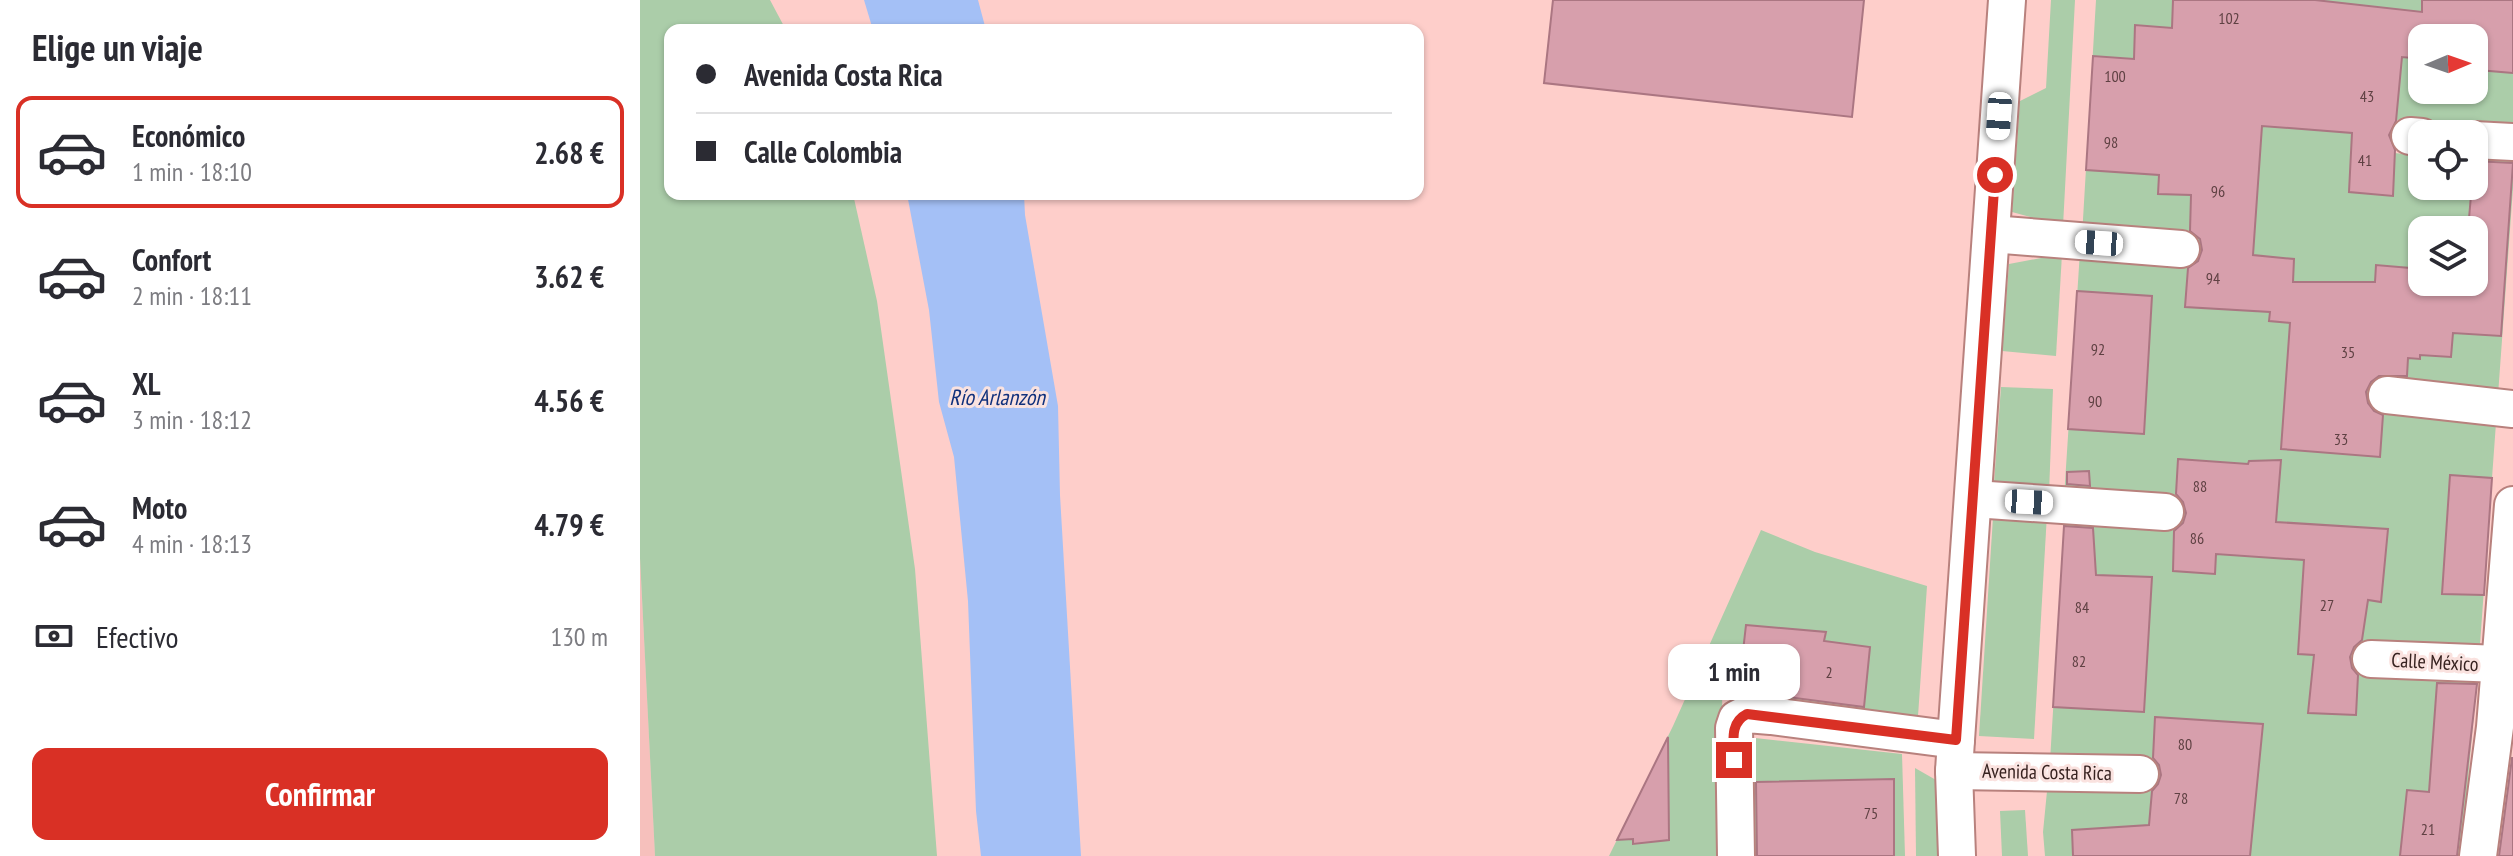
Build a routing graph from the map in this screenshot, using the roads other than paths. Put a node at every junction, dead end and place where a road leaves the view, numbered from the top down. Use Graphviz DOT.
graph roads {
  1 [pos="2007,0"];
  2 [pos="2488,141"];
  3 [pos="2513,142"];
  4 [pos="1991,234"];
  5 [pos="2181,249"];
  6 [pos="2387,395"];
  7 [pos="2513,409"];
  8 [pos="1974,499"];
  9 [pos="2513,505"];
  10 [pos="2165,512"];
  11 [pos="2371,659"];
  12 [pos="2500,664"];
  13 [pos="2504,728"];
  14 [pos="1955,755"];
  15 [pos="2140,774"];
  16 [pos="2499,804"];
  17 [pos="1736,856"];
  18 [pos="1957,856"];
  19 [pos="2478,856"];
  1 -- 4 [label="street, Avenida Costa Rica"];
  2 -- 3 [label="street"];
  4 -- 5 [label="street"];
  4 -- 8 [label="street, Avenida Costa Rica"];
  6 -- 7 [label="street"];
  8 -- 10 [label="street"];
  8 -- 14 [label="street, Avenida Costa Rica"];
  9 -- 12 [label="street, Calle México"];
  11 -- 12 [label="street, Calle México"];
  12 -- 13 [label="street, Calle México"];
  13 -- 16 [label="street, Calle México"];
  14 -- 15 [label="street, Avenida Costa Rica"];
  14 -- 17 [label="street"];
  14 -- 18 [label="street, Avenida Costa Rica"];
  16 -- 19 [label="street, Calle México"];
}
